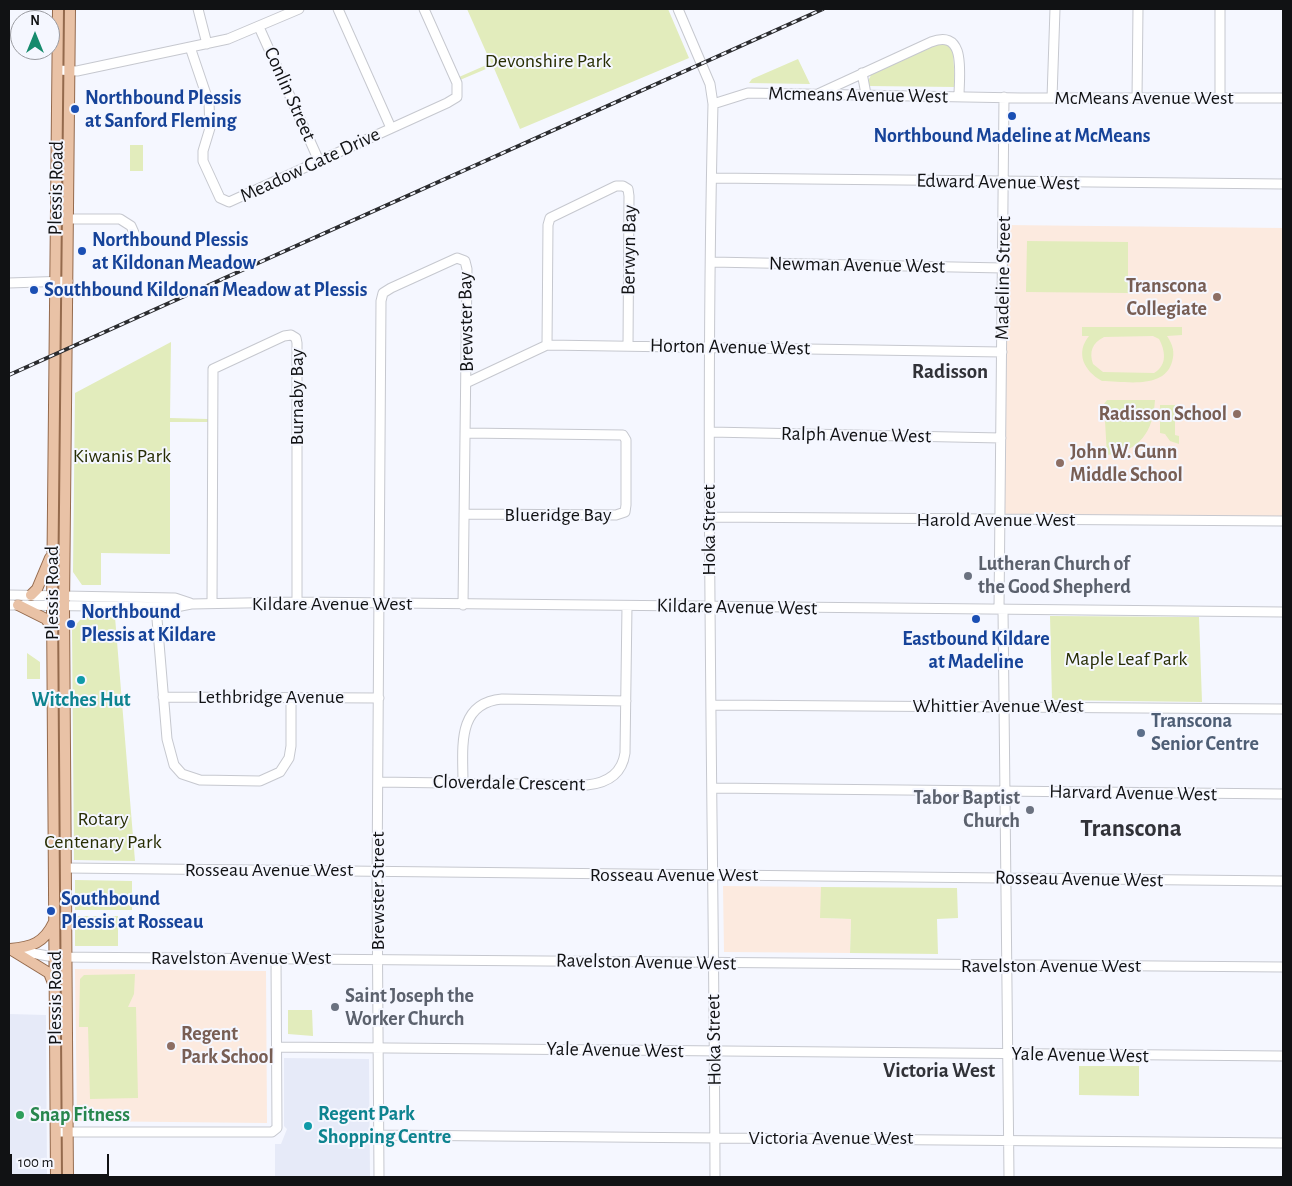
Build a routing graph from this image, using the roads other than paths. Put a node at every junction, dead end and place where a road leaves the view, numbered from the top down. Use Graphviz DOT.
graph roads {
  1 [pos="58,9"];
  2 [pos="70,9"];
  3 [pos="198,9"];
  4 [pos="299,9"];
  5 [pos="338,9"];
  6 [pos="424,9"];
  7 [pos="678,9"];
  8 [pos="1055,9"];
  9 [pos="1138,9"];
  10 [pos="1220,9"];
  11 [pos="259,27"];
  12 [pos="208,44"];
  13 [pos="190,47"];
  14 [pos="58,70"];
  15 [pos="69,71"];
  16 [pos="862,73"];
  17 [pos="818,94"];
  18 [pos="866,94"];
  19 [pos="959,96"];
  20 [pos="1004,97"];
  21 [pos="1052,98"];
  22 [pos="1137,98"];
  23 [pos="1220,98"];
  24 [pos="1283,98"];
  25 [pos="713,104"];
  26 [pos="391,128"];
  27 [pos="319,161"];
  28 [pos="712,178"];
  29 [pos="1004,182"];
  30 [pos="1283,184"];
  31 [pos="56,219"];
  32 [pos="68,219"];
  33 [pos="135,235"];
  34 [pos="712,262"];
  35 [pos="1003,268"];
  36 [pos="55,281"];
  37 [pos="68,281"];
  38 [pos="9,283"];
  39 [pos="547,345"];
  40 [pos="628,346"];
  41 [pos="711,347"];
  42 [pos="1002,352"];
  43 [pos="466,382"];
  44 [pos="710,432"];
  45 [pos="465,433"];
  46 [pos="1001,438"];
  47 [pos="464,514"];
  48 [pos="709,517"];
  49 [pos="1001,520"];
  50 [pos="1283,521"];
  51 [pos="52,552"];
  52 [pos="9,594"];
  53 [pos="31,595"];
  54 [pos="52,600"];
  55 [pos="64,601"];
  56 [pos="297,602"];
  57 [pos="212,603"];
  58 [pos="191,604"];
  59 [pos="380,604"];
  60 [pos="14,605"];
  61 [pos="463,605"];
  62 [pos="627,606"];
  63 [pos="156,607"];
  64 [pos="709,607"];
  65 [pos="1001,609"];
  66 [pos="1283,612"];
  67 [pos="52,628"];
  68 [pos="163,697"];
  69 [pos="291,697"];
  70 [pos="379,698"];
  71 [pos="626,701"];
  72 [pos="712,705"];
  73 [pos="1003,705"];
  74 [pos="1283,708"];
  75 [pos="378,782"];
  76 [pos="463,783"];
  77 [pos="712,788"];
  78 [pos="1005,792"];
  79 [pos="1283,794"];
  80 [pos="66,868"];
  81 [pos="377,871"];
  82 [pos="712,875"];
  83 [pos="1006,878"];
  84 [pos="1283,881"];
  85 [pos="55,921"];
  86 [pos="9,949"];
  87 [pos="66,956"];
  88 [pos="54,957"];
  89 [pos="276,958"];
  90 [pos="378,959"];
  91 [pos="713,963"];
  92 [pos="1007,966"];
  93 [pos="1283,967"];
  94 [pos="54,985"];
  95 [pos="277,1047"];
  96 [pos="379,1048"];
  97 [pos="714,1051"];
  98 [pos="1008,1054"];
  99 [pos="1283,1056"];
  100 [pos="67,1131"];
  101 [pos="56,1132"];
  102 [pos="379,1135"];
  103 [pos="715,1138"];
  104 [pos="1008,1139"];
  105 [pos="1283,1142"];
  106 [pos="56,1177"];
  107 [pos="68,1177"];
  108 [pos="379,1177"];
  109 [pos="715,1177"];
  110 [pos="1008,1177"];
  1 -- 14 [label="main road, Plessis Road"];
  2 -- 15 [label="main road, Plessis Road"];
  3 -- 12 [label="street"];
  4 -- 11 [label="street"];
  5 -- 26 [label="street"];
  6 -- 26 [label="street, Meadow Gate Drive"];
  7 -- 25 [label="street, Hoka Street"];
  8 -- 21 [label="street"];
  9 -- 22 [label="street"];
  10 -- 23 [label="street"];
  11 -- 12 [label="street"];
  11 -- 27 [label="street, Conlin Street"];
  12 -- 13 [label="street"];
  13 -- 15 [label="street"];
  13 -- 27 [label="street, Meadow Gate Drive"];
  14 -- 15 [label="street"];
  14 -- 31 [label="main road, Plessis Road"];
  15 -- 32 [label="main road, Plessis Road"];
  16 -- 17 [label="street"];
  16 -- 18 [label="street"];
  16 -- 19 [label="street"];
  17 -- 18 [label="street, Mcmeans Avenue West"];
  17 -- 25 [label="street, Mcmeans Avenue West"];
  18 -- 19 [label="street, Mcmeans Avenue West"];
  19 -- 20 [label="street, Mcmeans Avenue West"];
  20 -- 21 [label="street, McMeans Avenue West"];
  20 -- 29 [label="street, Madeline Street"];
  21 -- 22 [label="street, McMeans Avenue West"];
  22 -- 23 [label="street, McMeans Avenue West"];
  23 -- 24 [label="street, McMeans Avenue West"];
  25 -- 28 [label="street, Hoka Street"];
  26 -- 27 [label="street, Meadow Gate Drive"];
  28 -- 29 [label="street, Edward Avenue West"];
  28 -- 34 [label="street, Hoka Street"];
  29 -- 30 [label="street, Edward Avenue West"];
  29 -- 35 [label="street, Madeline Street"];
  31 -- 32 [label="street"];
  31 -- 36 [label="main road, Plessis Road"];
  32 -- 33 [label="street"];
  32 -- 37 [label="main road, Plessis Road"];
  34 -- 35 [label="street, Newman Avenue West"];
  34 -- 41 [label="street, Hoka Street"];
  35 -- 42 [label="street, Madeline Street"];
  36 -- 37 [label="street"];
  36 -- 38 [label="street"];
  36 -- 51 [label="main road, Plessis Road"];
  37 -- 55 [label="main road, Plessis Road"];
  39 -- 40 [label="street, Horton Avenue West"];
  39 -- 40 [label="street, Berwyn Bay"];
  39 -- 43 [label="street, Horton Avenue West"];
  40 -- 41 [label="street, Horton Avenue West"];
  41 -- 42 [label="street, Horton Avenue West"];
  41 -- 44 [label="street, Hoka Street"];
  42 -- 46 [label="street, Madeline Street"];
  43 -- 45 [label="street, Brewster Bay"];
  43 -- 59 [label="street, Brewster Bay"];
  44 -- 46 [label="street, Ralph Avenue West"];
  44 -- 48 [label="street, Hoka Street"];
  45 -- 47 [label="street, Brewster Bay"];
  45 -- 47 [label="street, Blueridge Bay"];
  46 -- 49 [label="street, Madeline Street"];
  47 -- 61 [label="street, Brewster Bay"];
  48 -- 49 [label="street, Harold Avenue West"];
  48 -- 64 [label="street, Hoka Street"];
  49 -- 50 [label="street, Harold Avenue West"];
  49 -- 65 [label="street, Madeline Street"];
  51 -- 53 [label="main road"];
  51 -- 54 [label="main road, Plessis Road"];
  52 -- 53 [label="street"];
  53 -- 54 [label="street"];
  54 -- 55 [label="street"];
  54 -- 60 [label="street"];
  54 -- 67 [label="main road, Plessis Road"];
  55 -- 58 [label="street, Kildare Avenue West"];
  55 -- 63 [label="street, Kildare Avenue West"];
  55 -- 80 [label="main road, Plessis Road"];
  56 -- 57 [label="street, Kildare Avenue West"];
  56 -- 57 [label="street, Burnaby Bay"];
  56 -- 59 [label="street, Kildare Avenue West"];
  57 -- 58 [label="street, Kildare Avenue West"];
  58 -- 63 [label="street, Kildare Avenue West"];
  59 -- 61 [label="street, Kildare Avenue West"];
  59 -- 70 [label="street, Brewster Street"];
  60 -- 67 [label="main road"];
  61 -- 62 [label="street, Kildare Avenue West"];
  62 -- 64 [label="street, Kildare Avenue West"];
  62 -- 71 [label="street, Cloverdale Crescent"];
  63 -- 68 [label="street"];
  64 -- 65 [label="street, Kildare Avenue West"];
  64 -- 72 [label="street, Hoka Street"];
  65 -- 66 [label="street, Kildare Avenue West"];
  65 -- 73 [label="street, Madeline Street"];
  67 -- 85 [label="main road, Plessis Road"];
  68 -- 69 [label="street, Lethbridge Avenue"];
  68 -- 69 [label="street"];
  69 -- 70 [label="street, Lethbridge Avenue"];
  70 -- 75 [label="street, Brewster Street"];
  71 -- 76 [label="street"];
  71 -- 76 [label="street, Cloverdale Crescent"];
  72 -- 73 [label="street, Whittier Avenue West"];
  72 -- 77 [label="street, Hoka Street"];
  73 -- 74 [label="street, Whittier Avenue West"];
  73 -- 78 [label="street, Madeline Street"];
  75 -- 76 [label="street, Cloverdale Crescent"];
  75 -- 81 [label="street, Brewster Street"];
  77 -- 78 [label="street, Harvard Avenue West"];
  77 -- 82 [label="street, Hoka Street"];
  78 -- 79 [label="street, Harvard Avenue West"];
  78 -- 83 [label="street, Madeline Street"];
  80 -- 81 [label="street, Rosseau Avenue West"];
  80 -- 87 [label="main road, Plessis Road"];
  81 -- 82 [label="street, Rosseau Avenue West"];
  81 -- 90 [label="street, Brewster Street"];
  82 -- 83 [label="street, Rosseau Avenue West"];
  82 -- 91 [label="street, Hoka Street"];
  83 -- 84 [label="street, Rosseau Avenue West"];
  83 -- 92 [label="street, Madeline Street"];
  85 -- 86 [label="main road"];
  85 -- 88 [label="main road, Plessis Road"];
  86 -- 88 [label="street, Ravelston Avenue West"];
  86 -- 94 [label="main road"];
  87 -- 88 [label="street, Ravelston Avenue West"];
  87 -- 89 [label="street, Ravelston Avenue West"];
  87 -- 100 [label="main road, Plessis Road"];
  88 -- 94 [label="main road, Plessis Road"];
  89 -- 90 [label="street, Ravelston Avenue West"];
  89 -- 95 [label="street"];
  90 -- 91 [label="street, Ravelston Avenue West"];
  90 -- 96 [label="street, Brewster Street"];
  91 -- 92 [label="street, Ravelston Avenue West"];
  91 -- 97 [label="street, Hoka Street"];
  92 -- 93 [label="street, Ravelston Avenue West"];
  92 -- 98 [label="street, Madeline Street"];
  94 -- 101 [label="main road, Plessis Road"];
  95 -- 96 [label="street, Yale Avenue West"];
  95 -- 100 [label="street"];
  96 -- 97 [label="street, Yale Avenue West"];
  96 -- 102 [label="street, Brewster Street"];
  97 -- 98 [label="street, Yale Avenue West"];
  97 -- 103 [label="street, Hoka Street"];
  98 -- 99 [label="street, Yale Avenue West"];
  98 -- 104 [label="street, Madeline Street"];
  100 -- 101 [label="street"];
  100 -- 107 [label="main road, Plessis Road"];
  101 -- 106 [label="main road, Plessis Road"];
  102 -- 103 [label="street, Victoria Avenue West"];
  102 -- 108 [label="street, Brewster Street"];
  103 -- 104 [label="street, Victoria Avenue West"];
  103 -- 109 [label="street, Hoka Street"];
  104 -- 105 [label="street, Victoria Avenue West"];
  104 -- 110 [label="street, Madeline Street"];
}
